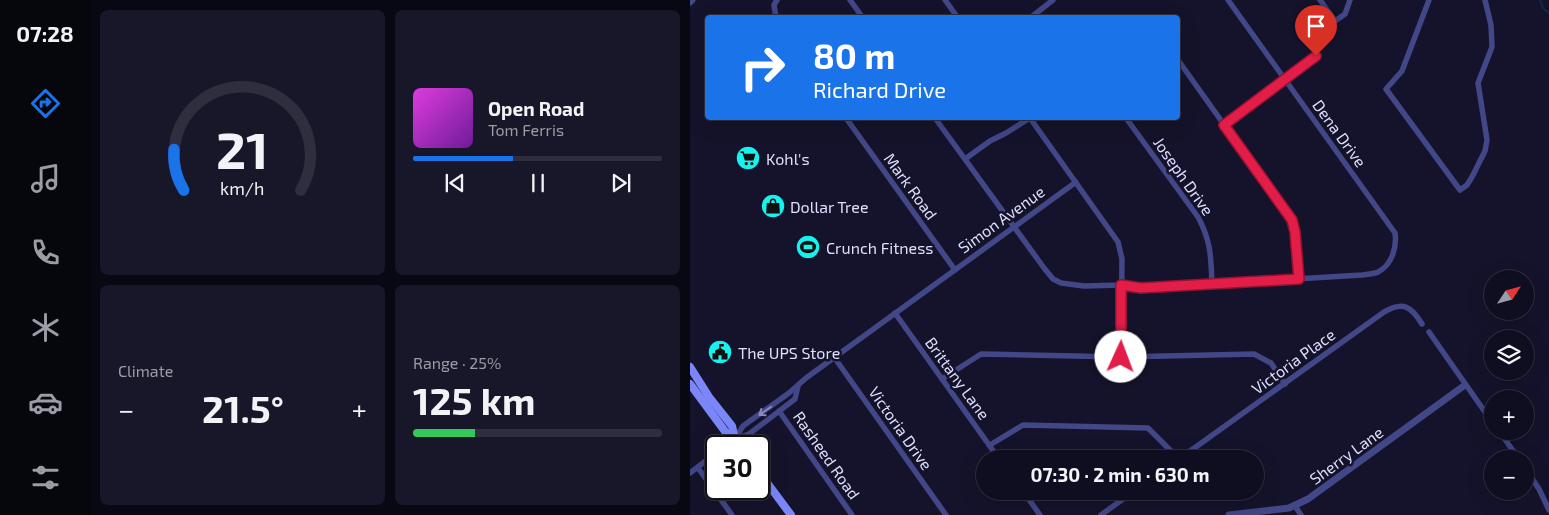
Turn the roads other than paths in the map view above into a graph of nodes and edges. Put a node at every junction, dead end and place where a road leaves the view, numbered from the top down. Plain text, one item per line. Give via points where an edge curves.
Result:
1 (850, 0) edge
2 (945, 0) edge
3 (1054, 0) edge
4 (1228, 0) edge
5 (1320, 0) edge
6 (1350, 0) edge
7 (1430, 0) edge
8 (1485, 0) edge
9 (861, 15) edge
10 (956, 15) edge
11 (1034, 15) edge
12 (1316, 56) dead end
13 (1180, 63) edge
14 (1284, 79) junction
15 (847, 120) edge
16 (936, 120) edge
17 (1027, 120) edge
18 (1031, 120) edge
19 (1127, 120) edge
20 (1224, 125) junction
21 (965, 159) junction
22 (1076, 182) junction
23 (1014, 228) junction
24 (955, 270) junction
25 (1299, 279) junction
26 (1212, 284) junction
27 (1121, 285) junction
28 (895, 314) junction
29 (1422, 324) dead end
30 (1429, 332) dead end
31 (1121, 357) junction
32 (834, 358) junction
33 (690, 367) edge
34 (942, 379) junction
35 (690, 384) edge
36 (1285, 384) junction
37 (1465, 384) junction
38 (798, 386) junction
39 (779, 411) junction
40 (1484, 411) edge
41 (729, 435) edge
42 (734, 435) edge
43 (737, 435) edge
44 (746, 435) edge
45 (990, 446) junction
46 (993, 450) edge
47 (1170, 450) edge
48 (1192, 450) edge
49 (705, 462) edge
50 (698, 468) junction
51 (690, 473) edge
52 (1534, 482) edge
53 (770, 487) edge
54 (1029, 500) edge
55 (1122, 500) edge
56 (1296, 506) junction
57 (1549, 510) edge
58 (732, 515) edge
59 (791, 515) edge
60 (852, 515) edge
61 (946, 515) edge
62 (1040, 515) edge
63 (1101, 515) edge
64 (1229, 515) edge
65 (1301, 515) edge

1 - 9 street
2 - 10 street
3 - 11 street
4 - 14 street, Dena Drive
5 - 6 street via 1335,21 1345,14
7 - 8 street via 1402,71 1386,89 1460,190 1472,177 1487,140 1478,82 1492,47
12 - 14 street
13 - 20 street
14 - 20 street
14 - 25 street, Dena Drive via 1395,233 1396,240 1393,256 1377,272
15 - 24 street, Mark Road
16 - 21 street
17 - 21 street
18 - 22 street
19 - 26 street, Joseph Drive via 1198,217 1210,254
20 - 25 street via 1292,220
21 - 23 street
22 - 23 street, Simon Avenue
22 - 27 street via 1118,242 1122,259
23 - 24 street, Simon Avenue
23 - 27 street via 1053,279 1069,285
24 - 28 street, Simon Avenue
25 - 26 street
26 - 27 street via 1141,288
27 - 31 street
28 - 32 street, Simon Avenue
28 - 34 street, Brittany Lane
29 - 36 street, Victoria Place via 1409,308 1394,306
30 - 37 street
31 - 34 street via 981,354
31 - 36 street via 1254,354 1270,363
32 - 38 street, Simon Avenue
32 - 61 street, Victoria Drive
33 - 42 main road via 732,426
34 - 45 street, Brittany Lane
35 - 41 main road
36 - 48 street, Victoria Place
37 - 40 street
37 - 56 street, Sherry Lane
38 - 39 street, Simon Avenue via 796,399
38 -> 43 street, Simon Avenue via 743,426
39 - 44 street, Simon Avenue
39 - 60 street, Rasheed Road
45 - 46 street, Brittany Lane
45 - 47 street via 1023,425 1148,428
49 - 50 street
50 - 51 street
50 - 58 street
52 - 57 street
53 - 59 main road
54 - 62 street
55 - 63 street
56 - 64 street, Sherry Lane
56 - 65 street

